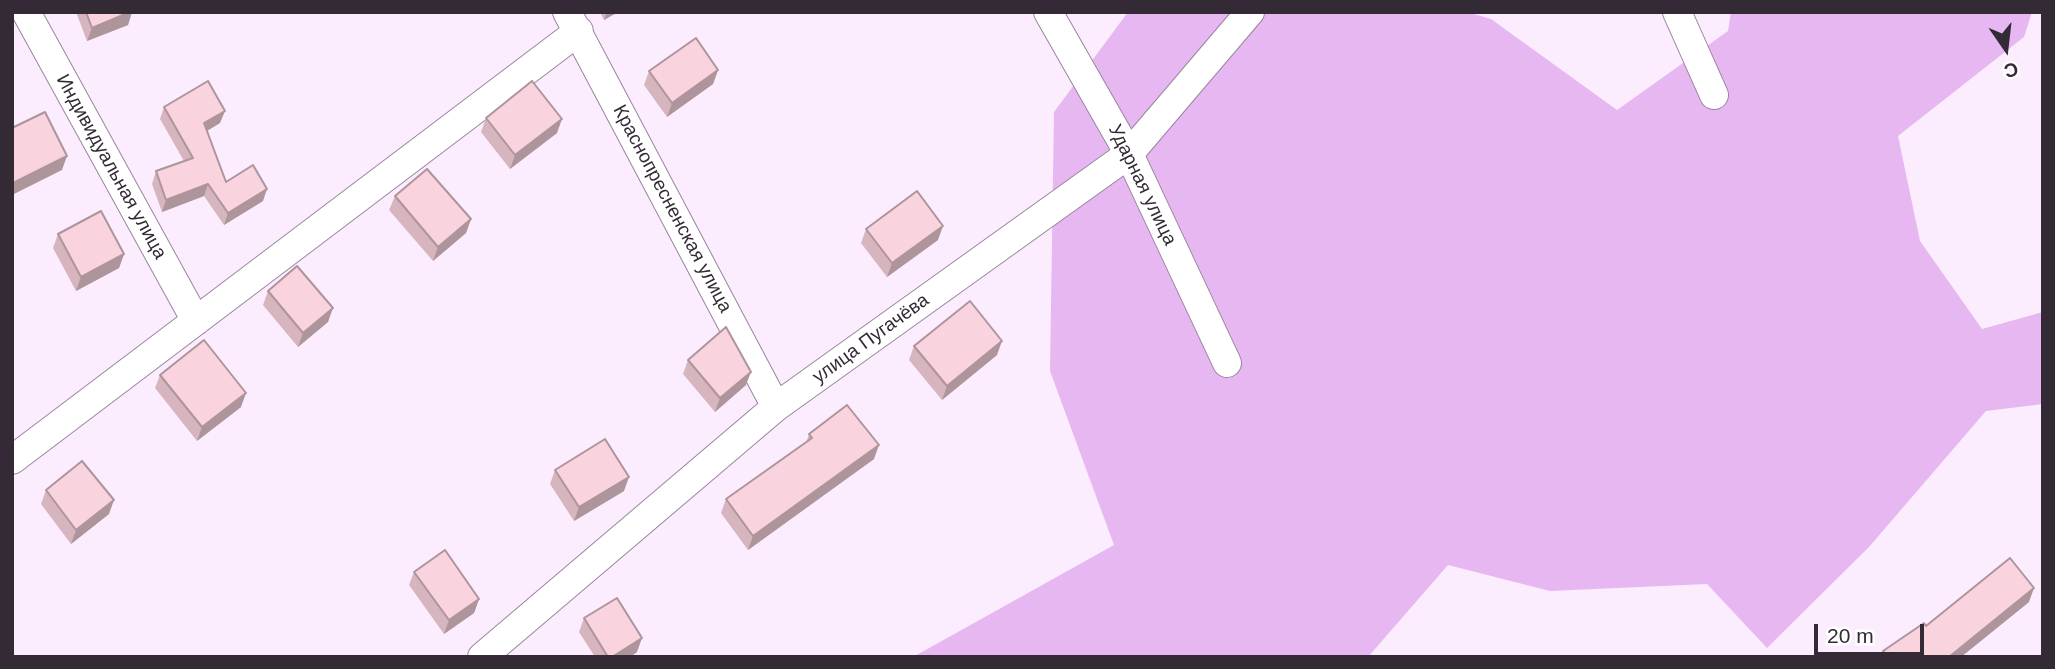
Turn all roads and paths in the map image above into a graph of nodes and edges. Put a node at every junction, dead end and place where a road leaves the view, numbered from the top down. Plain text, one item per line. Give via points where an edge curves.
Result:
1 (26, 12) edge
2 (1048, 12) edge
3 (1250, 12) edge
4 (1677, 12) edge
5 (573, 22) edge
6 (1714, 95) dead end
7 (1129, 154) junction
8 (196, 321) junction
9 (1227, 363) dead end
10 (776, 407) junction
11 (12, 460) edge
12 (482, 657) edge

1 - 8 street, Индивидуальная улица
2 - 7 street, Ударная улица
3 - 7 street, улица Пугачёва
4 - 6 street
5 - 8 street
5 - 10 street, Краснопресненская улица
7 - 9 street, Ударная улица
7 - 10 street, улица Пугачёва
8 - 11 street
10 - 12 street, улица Пугачёва

